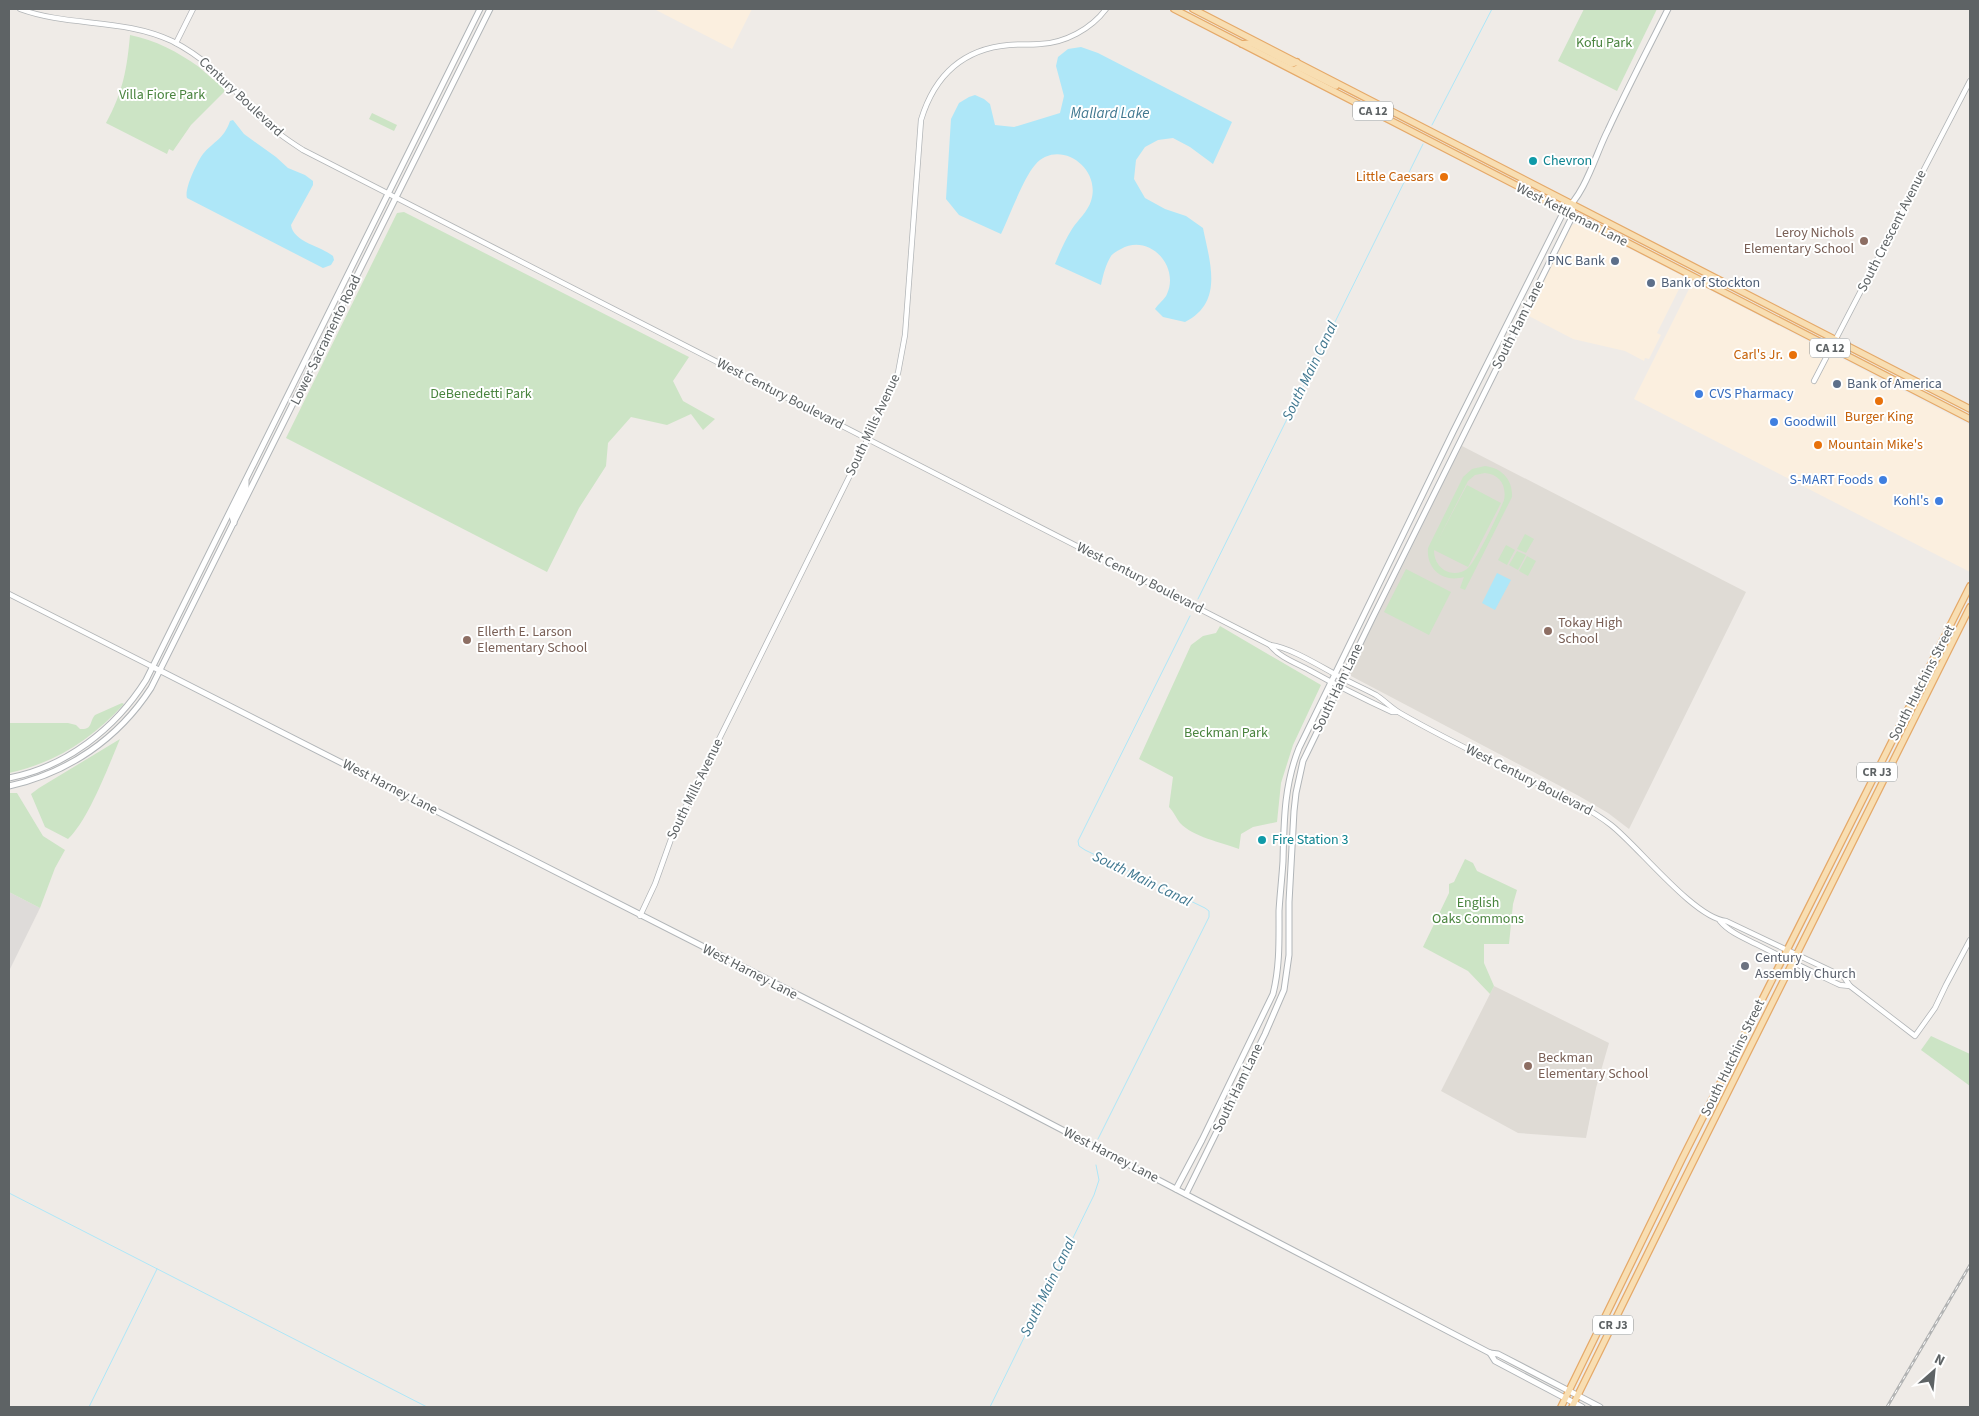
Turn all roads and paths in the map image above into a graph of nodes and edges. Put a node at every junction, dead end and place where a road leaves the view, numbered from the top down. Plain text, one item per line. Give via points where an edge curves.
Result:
1 (20, 9) edge
2 (193, 9) edge
3 (480, 9) edge
4 (490, 9) edge
5 (1106, 9) edge
6 (1174, 9) edge
7 (1193, 9) edge
8 (1668, 9) edge
9 (176, 43) junction
10 (1242, 44) junction
11 (1297, 62) junction
12 (1294, 70) junction
13 (1970, 81) edge
14 (1348, 88) junction
15 (389, 193) junction
16 (397, 197) junction
17 (1572, 204) junction
18 (1564, 211) junction
19 (1573, 215) junction
20 (1836, 340) junction
21 (1832, 349) junction
22 (1814, 381) dead end
23 (1942, 405) junction
24 (1962, 405) junction
25 (1970, 409) edge
26 (1970, 419) edge
27 (867, 438) junction
28 (246, 480) junction
29 (234, 523) junction
30 (1970, 586) edge
31 (9, 594) edge
32 (1970, 607) edge
33 (1270, 645) junction
34 (153, 667) junction
35 (161, 671) junction
36 (1335, 674) junction
37 (1342, 678) junction
38 (1331, 682) junction
39 (1339, 686) junction
40 (1397, 712) junction
41 (9, 778) edge
42 (9, 786) edge
43 (640, 916) junction
44 (1720, 921) junction
45 (1970, 940) edge
46 (1786, 951) junction
47 (1797, 956) junction
48 (1783, 958) junction
49 (1793, 963) junction
50 (1850, 986) junction
51 (1176, 1189) junction
52 (1186, 1194) junction
53 (1490, 1354) junction
54 (1569, 1390) junction
55 (1578, 1396) junction
56 (1565, 1398) junction
57 (1573, 1405) edge
58 (1561, 1407) edge
59 (1582, 1407) edge
60 (1600, 1407) edge

1 - 9 street, Century Boulevard via 56,19 131,27
2 - 9 street
3 - 15 main road, Lower Sacramento Road
4 - 16 main road, Lower Sacramento Road
5 - 27 street, South Mills Avenue via 1087,26 1063,40 1007,45 970,56 946,72 930,94 921,120 901,363
6 - 10 main road, West Kettleman Lane / CA 12
7 - 11 main road, West Kettleman Lane / CA 12
8 - 17 main road, South Ham Lane
9 - 15 street, Century Boulevard via 213,68 264,122 287,140
10 - 11 main road via 1250,43 1292,64
10 - 12 main road, West Kettleman Lane / CA 12
11 - 14 main road, West Kettleman Lane / CA 12
12 - 14 main road via 1300,68 1338,88
12 - 18 main road, West Kettleman Lane / CA 12
13 - 20 street, South Crescent Avenue
14 - 17 main road, West Kettleman Lane / CA 12
15 - 16 street, Century Boulevard
15 - 28 main road, Lower Sacramento Road
16 - 27 street, West Century Boulevard
16 - 29 main road, Lower Sacramento Road
17 - 18 main road, South Ham Lane
17 - 19 main road
17 - 20 main road, West Kettleman Lane / CA 12
18 - 19 main road, West Kettleman Lane / CA 12
18 - 36 main road, South Ham Lane
19 - 21 main road, West Kettleman Lane / CA 12
19 - 37 main road, South Ham Lane
20 - 21 street, South Crescent Avenue
20 - 24 main road, West Kettleman Lane / CA 12
21 - 22 street, South Crescent Avenue
21 - 23 main road, West Kettleman Lane / CA 12
23 - 24 main road
23 - 26 main road, West Kettleman Lane / CA 12
24 - 25 main road, West Kettleman Lane / CA 12
27 - 33 street, West Century Boulevard
27 - 43 street, South Mills Avenue via 675,828
28 - 29 main road via 246,488 232,516
28 - 34 main road, Lower Sacramento Road
29 - 35 main road, Lower Sacramento Road
30 - 46 main road, South Hutchins Street / CR J3
31 - 34 street, West Harney Lane
32 - 47 main road, South Hutchins Street / CR J3
33 - 36 street, West Century Boulevard
33 - 38 street, West Century Boulevard
34 - 35 main road, West Harney Lane
34 - 41 main road, Lower Sacramento Road via 126,708 98,735 63,758
35 - 42 main road, Lower Sacramento Road via 132,714 100,745 64,768
35 - 43 main road, West Harney Lane
36 - 37 street, West Century Boulevard
36 - 38 main road, South Ham Lane
37 - 39 main road, South Ham Lane
37 - 40 street, West Century Boulevard via 1376,695
38 - 39 street, West Century Boulevard
38 - 51 main road, South Ham Lane via 1299,748 1289,779 1284,811 1280,953 1273,994
39 - 40 street, West Century Boulevard
39 - 52 main road, South Ham Lane via 1303,761 1296,793 1289,955 1284,990
40 - 44 street, West Century Boulevard via 1600,817 1690,900
43 - 51 main road, West Harney Lane
44 - 46 street, West Century Boulevard
44 - 48 street, West Century Boulevard via 1742,937
45 - 50 street, West Century Boulevard via 1933,1013 1915,1036
46 - 47 street, West Century Boulevard
46 - 48 main road, South Hutchins Street / CR J3
47 - 49 main road, South Hutchins Street / CR J3
47 - 50 street, West Century Boulevard via 1844,977
48 - 49 street, West Century Boulevard
48 - 54 main road, South Hutchins Street / CR J3
49 - 50 street, West Century Boulevard via 1840,985
49 - 55 main road, South Hutchins Street / CR J3
51 - 52 main road, West Harney Lane
52 - 53 main road, West Harney Lane
53 - 54 main road, West Harney Lane via 1498,1354
53 - 56 main road, West Harney Lane via 1495,1361
54 - 55 main road, West Harney Lane
54 - 56 main road, South Hutchins Street / CR J3
55 - 57 main road, CR J3
55 - 60 main road, West Harney Lane
56 - 57 main road, West Harney Lane
56 - 58 main road, CR J3
57 - 59 main road, West Harney Lane

